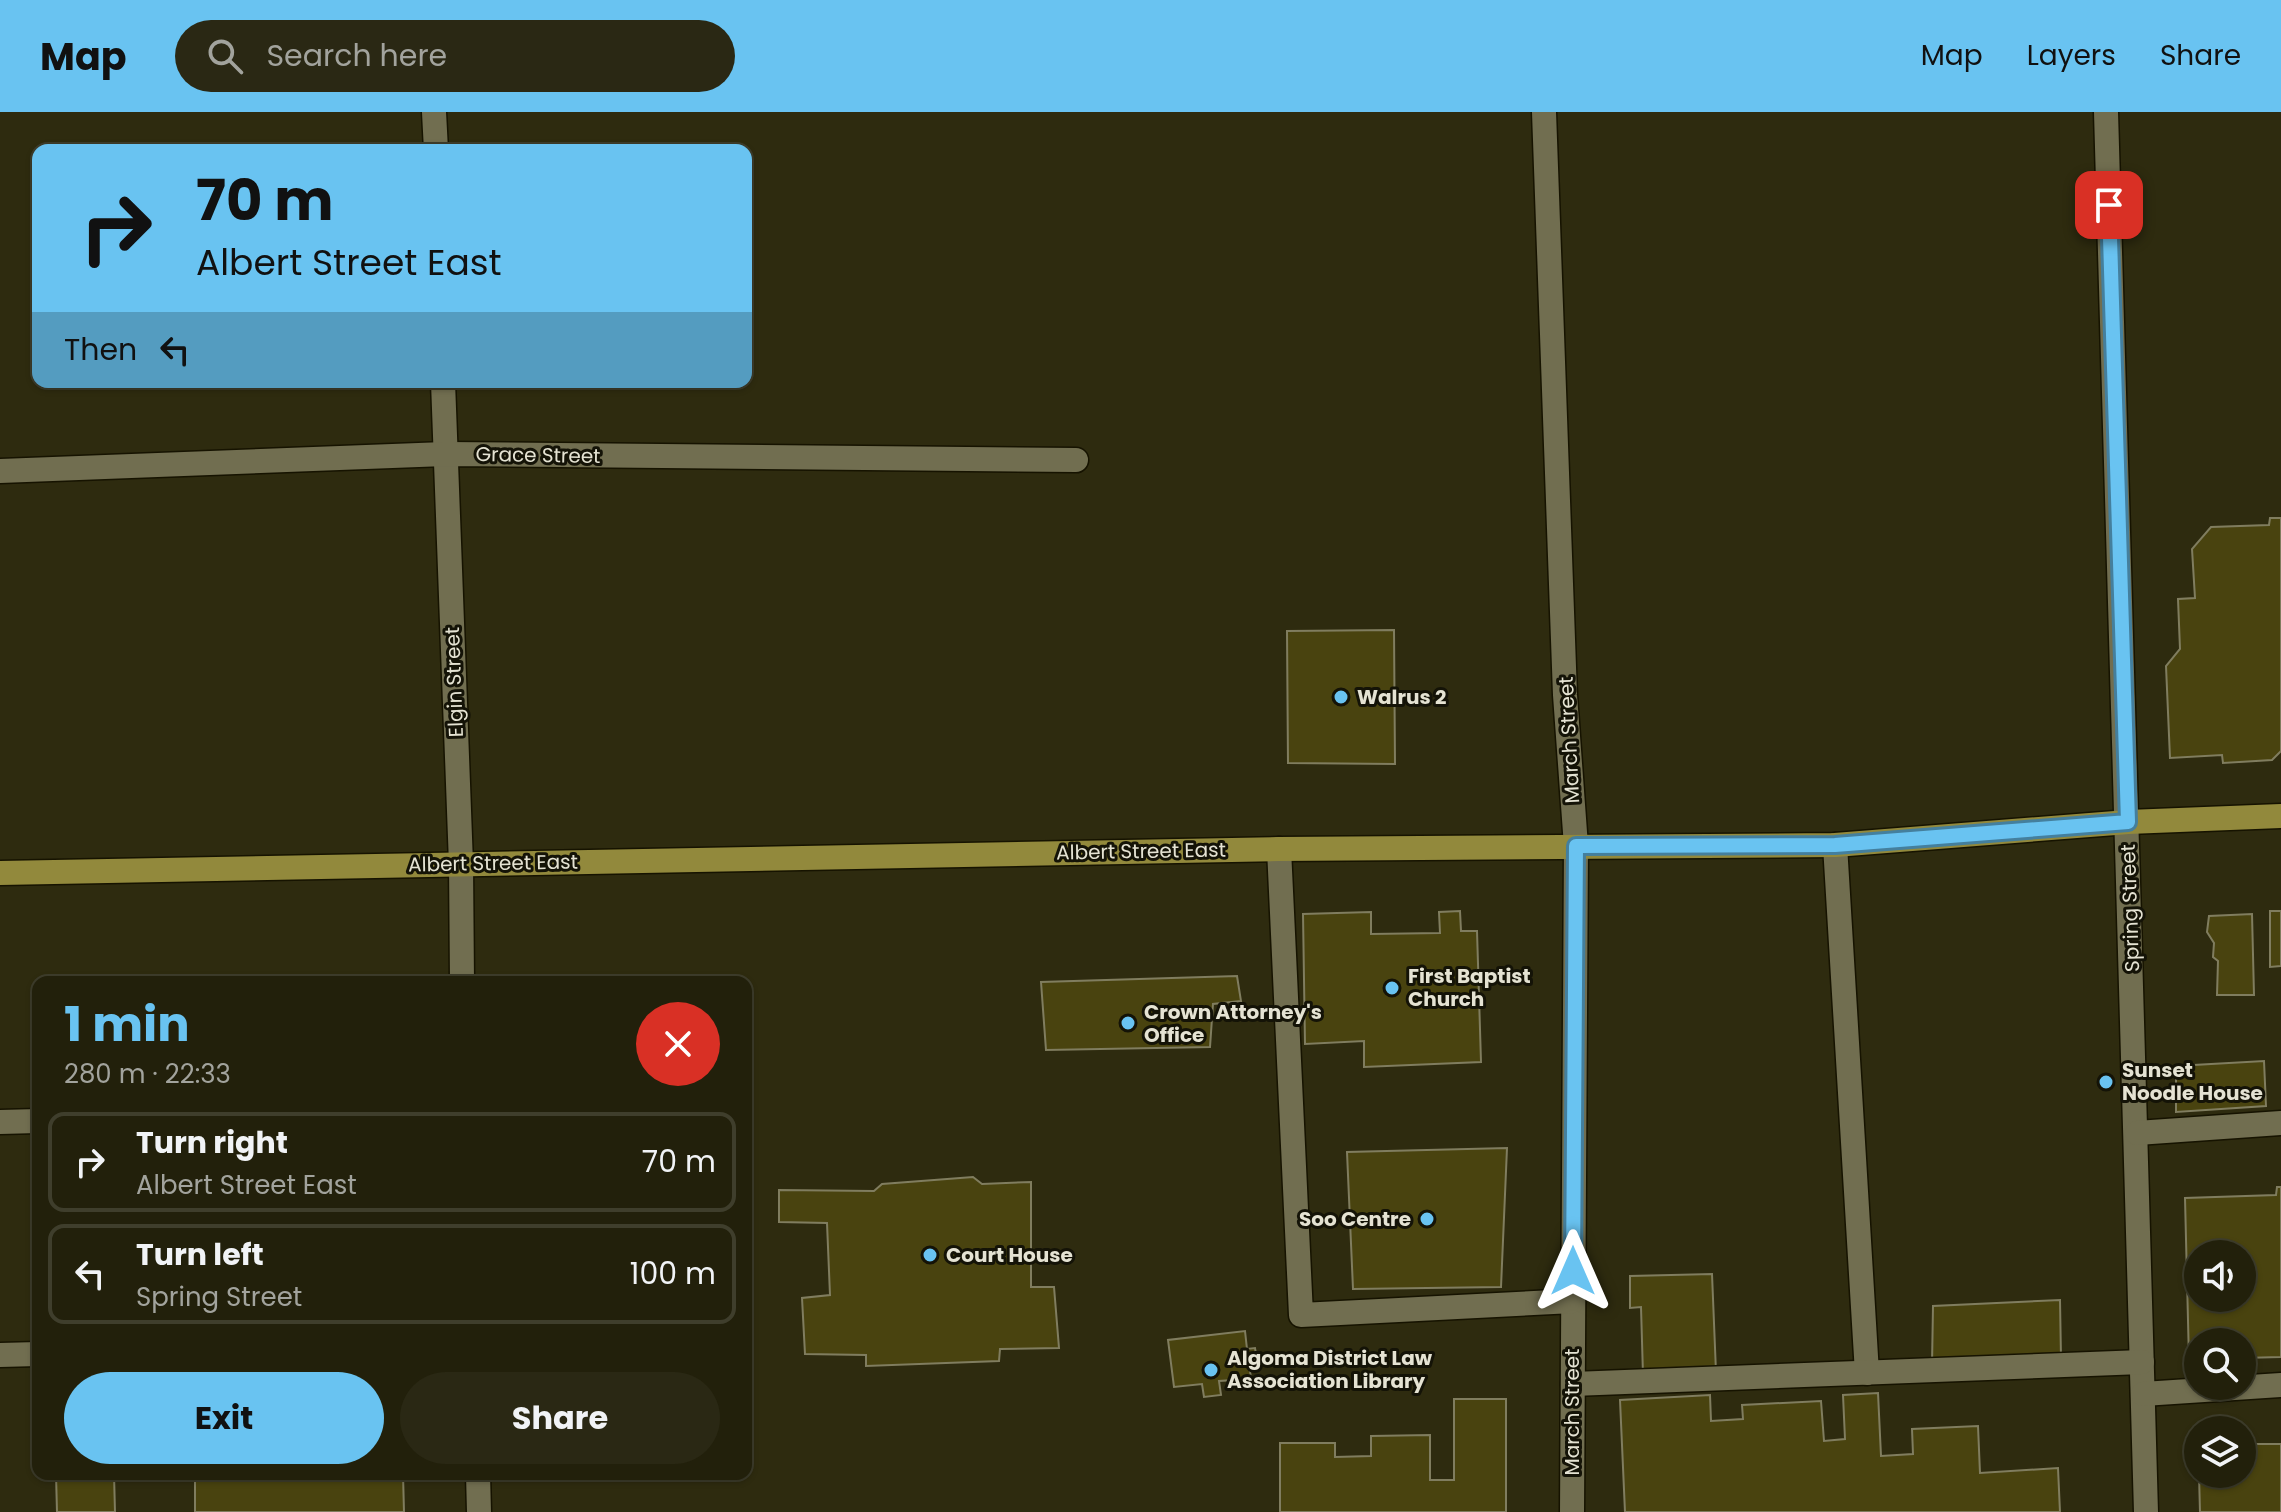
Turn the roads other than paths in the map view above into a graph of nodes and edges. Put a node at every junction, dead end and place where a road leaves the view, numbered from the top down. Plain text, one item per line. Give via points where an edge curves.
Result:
1 (434, 112) edge
2 (1544, 112) edge
3 (2106, 112) edge
4 (436, 144) edge
5 (443, 388) edge
6 (445, 454) junction
7 (1076, 460) dead end
8 (0, 471) edge
9 (2281, 816) edge
10 (2128, 822) junction
11 (1835, 845) junction
12 (1576, 846) junction
13 (1279, 849) junction
14 (461, 864) junction
15 (0, 873) edge
16 (462, 976) edge
17 (32, 1121) edge
18 (0, 1122) edge
19 (2281, 1123) edge
20 (2137, 1133) junction
21 (1573, 1301) junction
22 (32, 1354) edge
23 (0, 1355) edge
24 (2142, 1362) junction
25 (1867, 1373) junction
26 (1573, 1384) junction
27 (2281, 1385) edge
28 (2143, 1394) junction
29 (478, 1480) edge
30 (479, 1512) edge
31 (1572, 1512) edge
32 (2146, 1512) edge

1 - 4 street
2 - 12 street, March Street via 1565,695
3 - 10 street, Spring Street
5 - 6 street, Elgin Street
6 - 7 street, Grace Street
6 - 8 street, Grace Street
6 - 14 street, Elgin Street
9 - 10 main road, Albert Street East
10 - 11 main road, Albert Street East
10 - 20 street, Spring Street
11 - 12 main road, Albert Street East
11 - 25 street
12 - 13 main road, Albert Street East
12 - 21 street, March Street
13 - 14 main road, Albert Street East
13 - 21 street via 1301,1315
14 - 15 main road, Albert Street East
14 - 16 street, Elgin Street
17 - 18 street
19 - 20 street
20 - 24 street, Spring Street
21 - 26 street, March Street
22 - 23 street
24 - 25 street
24 - 28 street, Spring Street
25 - 26 street
26 - 31 street, March Street
27 - 28 street
28 - 32 street, Spring Street
29 - 30 street

